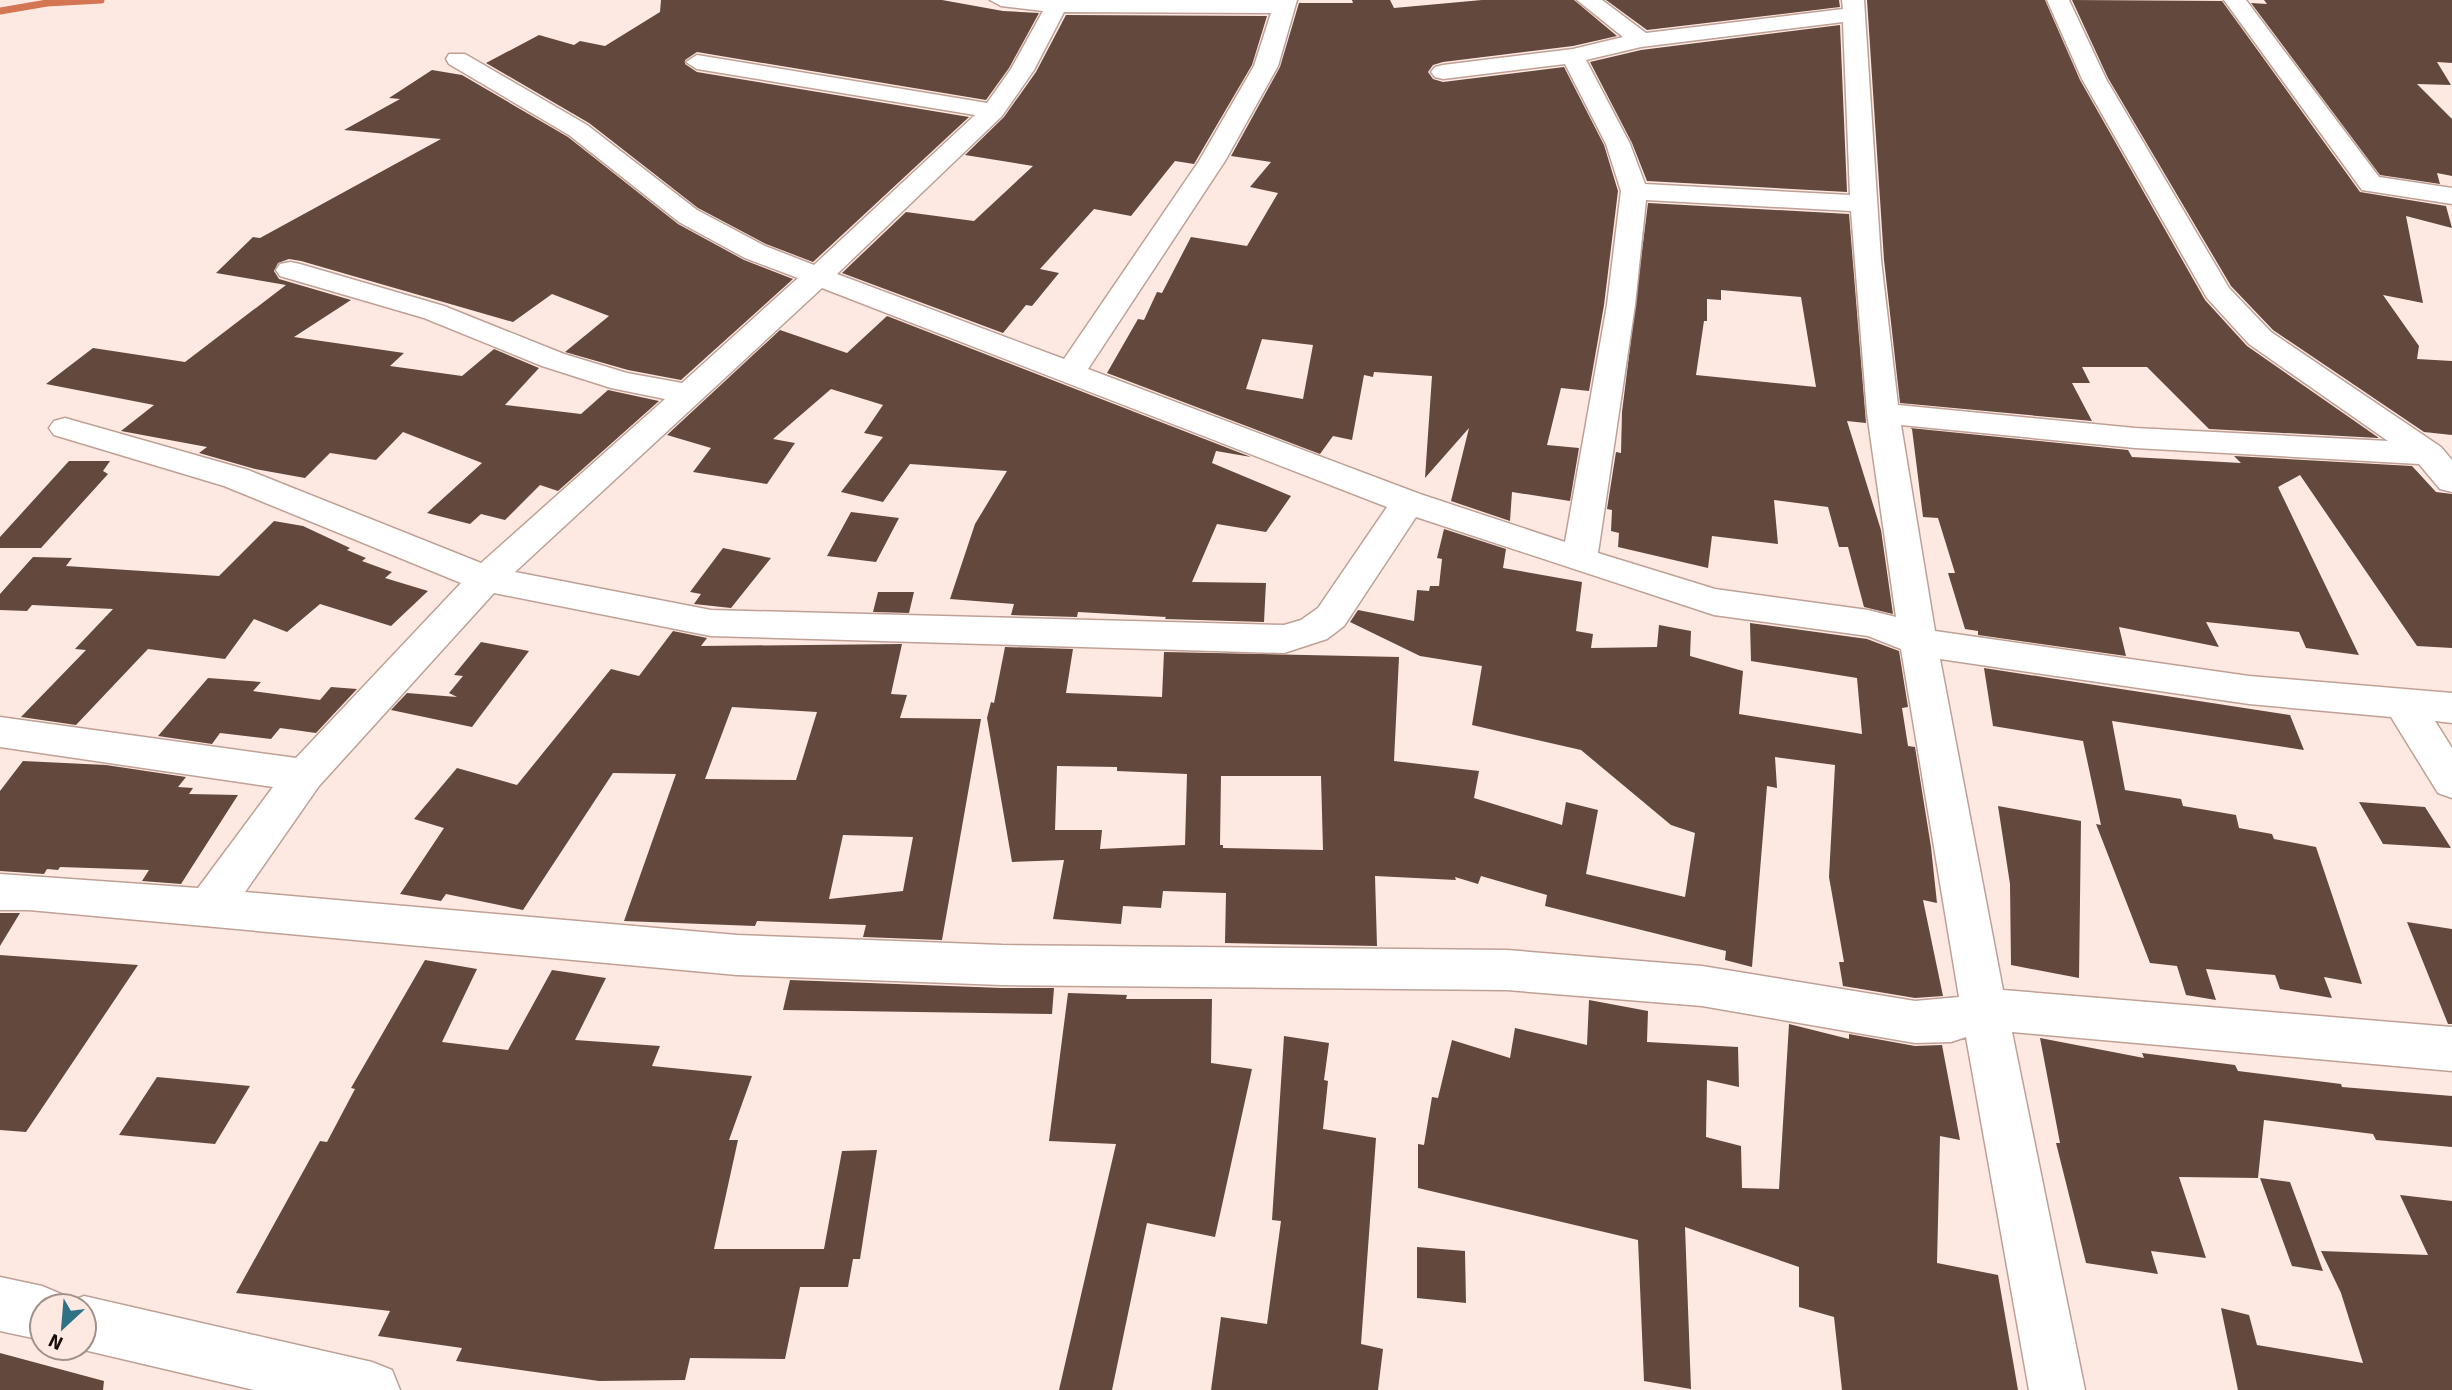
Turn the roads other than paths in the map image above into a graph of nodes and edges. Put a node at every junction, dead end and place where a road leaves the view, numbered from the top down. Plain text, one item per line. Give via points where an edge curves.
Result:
1 (1588, 0) edge
2 (2058, 0) edge
3 (2235, 0) edge
4 (1015, 1) edge
5 (1285, 3) edge
6 (1056, 6) junction
7 (1853, 7) edge
8 (1641, 40) junction
9 (1573, 55) junction
10 (457, 59) dead end
11 (697, 62) dead end
12 (1443, 72) dead end
13 (993, 111) junction
14 (1634, 191) junction
15 (2452, 196) edge
16 (1863, 204) junction
17 (290, 270) dead end
18 (816, 277) junction
19 (1071, 372) junction
20 (689, 394) junction
21 (1884, 413) junction
22 (65, 428) dead end
23 (2440, 455) edge
24 (2452, 481) edge
25 (1408, 502) junction
26 (1578, 560) junction
27 (486, 579) junction
28 (1920, 642) junction
29 (2404, 705) junction
30 (2452, 708) edge
31 (0, 732) edge
32 (305, 775) junction
33 (2452, 782) edge
34 (0, 892) edge
35 (209, 908) junction
36 (1984, 1009) junction
37 (2452, 1049) edge
38 (0, 1304) edge
39 (28, 1310) edge
40 (98, 1326) edge
41 (372, 1390) edge
42 (2056, 1390) edge

1 - 8 street
2 - 23 street via 2094,79 2217,292 2260,338
3 - 15 street via 2371,184
4 - 6 street
5 - 6 street via 1163,9
5 - 19 street via 1266,66 1212,161
6 - 13 street via 1022,70
7 - 8 street
7 - 16 street
8 - 9 street
9 - 12 street
9 - 14 street via 1618,144
10 - 18 street via 578,130 688,216 755,252
11 - 13 street
13 - 18 street
14 - 16 street
14 - 26 street
16 - 21 street
17 - 20 street via 434,312 553,360 622,381
18 - 19 street
18 - 20 street
19 - 25 street
20 - 27 street
21 - 23 street via 2135,438
21 - 28 street
22 - 27 street via 236,478
23 - 24 street
25 - 26 street
25 - 27 street via 1331,617 1314,630 1284,639 711,623
26 - 28 street via 1714,602 1868,623
27 - 32 street
28 - 29 street via 2249,690
28 - 36 street
29 - 30 street
29 - 33 street
31 - 32 street
32 - 35 street
34 - 35 street
35 - 36 street via 737,955 1002,965 1507,970 1702,986 1915,1022 1951,1020
36 - 37 street
36 - 42 street
38 - 39 street
40 - 41 street

